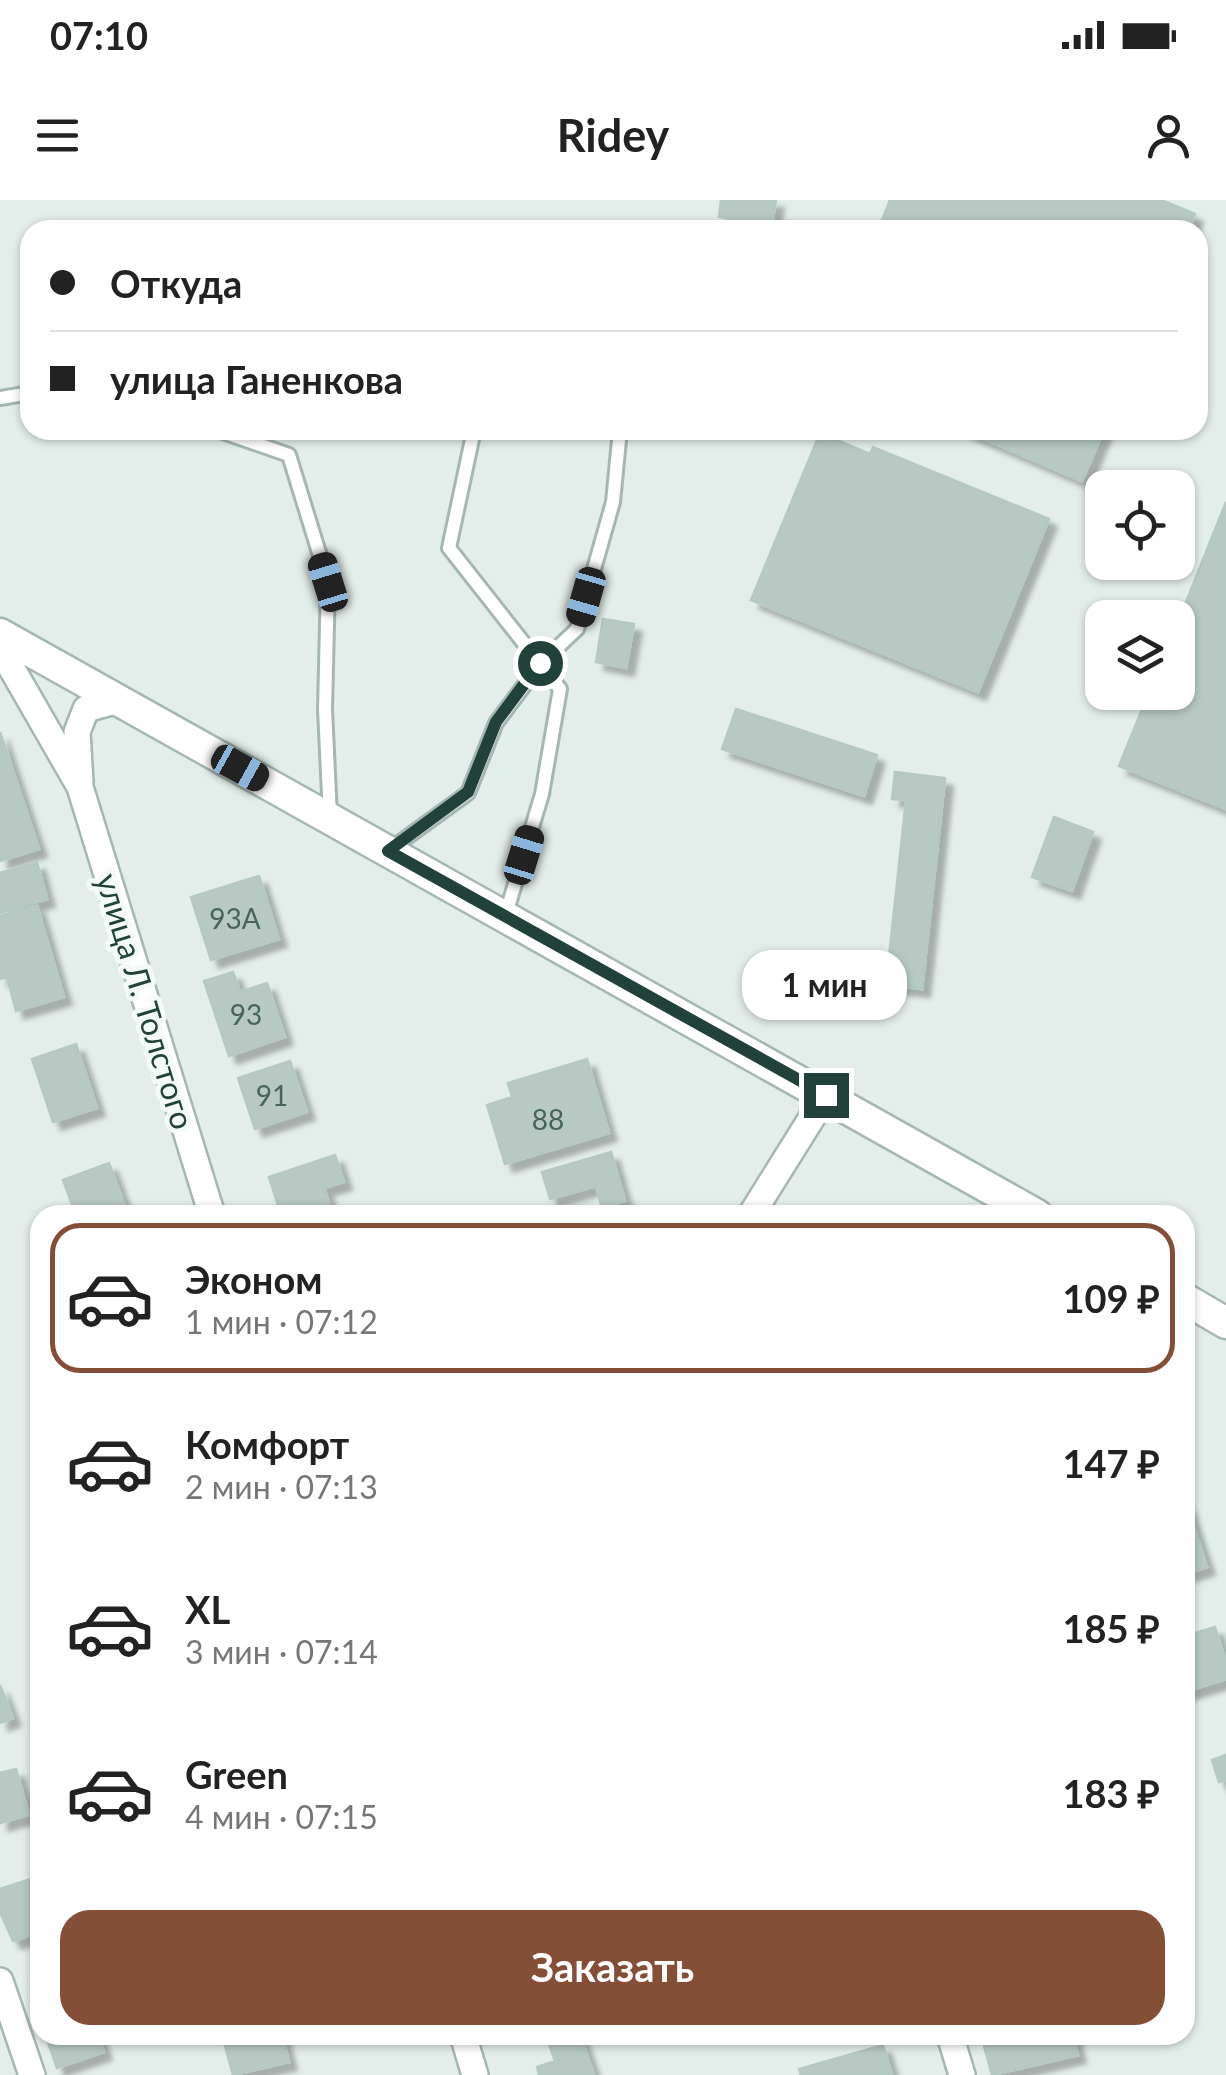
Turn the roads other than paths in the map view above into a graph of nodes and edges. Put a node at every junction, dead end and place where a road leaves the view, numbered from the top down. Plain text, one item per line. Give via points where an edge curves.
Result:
1 (246, 440) edge
2 (472, 440) edge
3 (619, 440) edge
4 (0, 634) edge
5 (0, 648) edge
6 (540, 663) junction
7 (118, 700) junction
8 (80, 786) junction
9 (330, 819) junction
10 (388, 851) junction
11 (506, 916) junction
12 (826, 1095) junction
13 (209, 1205) edge
14 (757, 1205) edge
15 (1019, 1205) edge
16 (1195, 1306) edge
17 (1226, 1323) edge
18 (0, 1981) edge
19 (466, 2045) edge
20 (953, 2045) edge
21 (32, 2075) edge
22 (475, 2075) edge
23 (962, 2075) edge

1 - 9 lane via 289,455 328,582
2 - 6 lane via 449,548
3 - 6 lane via 613,502 577,628
4 - 7 street
5 - 8 street, улица Л. Толстого
6 - 10 lane via 496,722 468,792
6 - 11 lane via 560,689 542,794
7 - 8 street, улица Л. Толстого via 86,709 77,732
7 - 9 street
8 - 13 street, улица Л. Толстого
9 - 10 street
10 - 11 street
11 - 12 street
12 - 14 street
12 - 15 street
16 - 17 street
18 - 21 street
19 - 22 street
20 - 23 street

